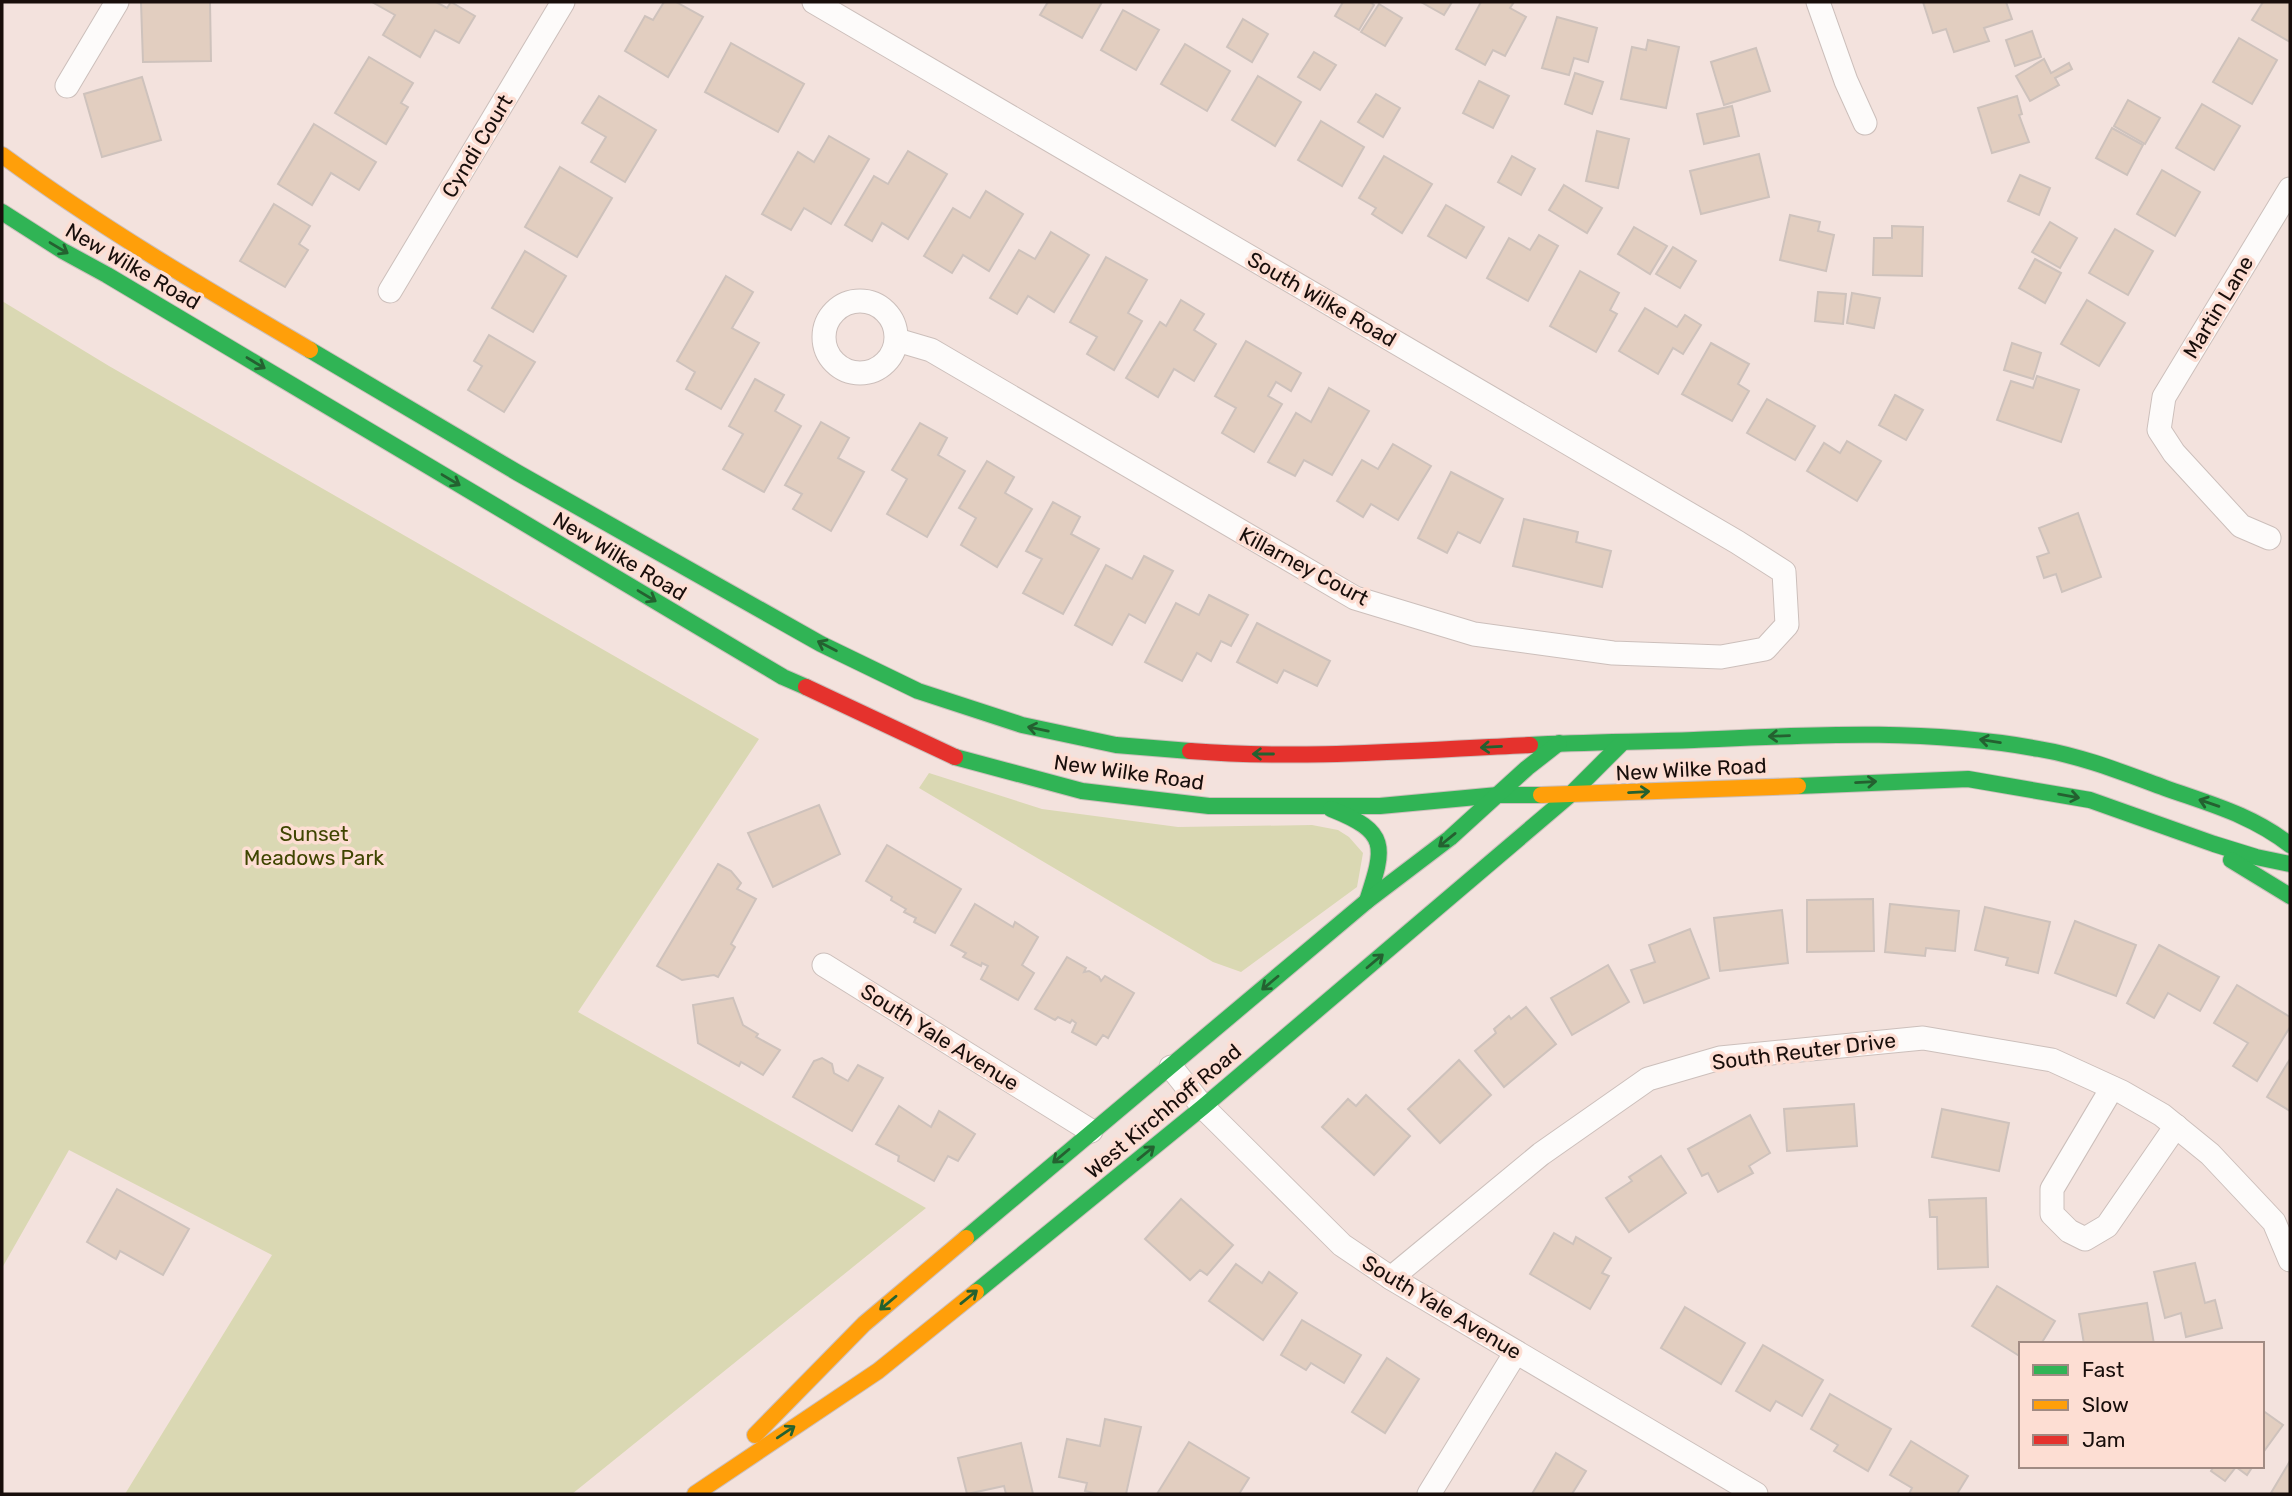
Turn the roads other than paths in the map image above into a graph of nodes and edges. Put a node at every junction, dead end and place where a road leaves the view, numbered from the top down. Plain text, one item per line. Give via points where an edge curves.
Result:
1 (117, 2) edge
2 (563, 2) edge
3 (814, 2) edge
4 (1818, 2) edge
5 (67, 86) dead end
6 (1865, 123) dead end
7 (2, 155) edge
8 (2290, 189) edge
9 (2, 212) edge
10 (390, 291) dead end
11 (897, 340) dead end
12 (2269, 538) dead end
13 (1787, 625) joint
14 (1559, 743) junction
15 (1622, 743) junction
16 (1498, 795) junction
17 (1570, 795) junction
18 (1322, 806) junction
19 (2243, 815) junction
20 (2282, 817) dead end
21 (2214, 844) junction
22 (2290, 845) edge
23 (2290, 864) edge
24 (2290, 895) edge
25 (1367, 901) junction
26 (824, 965) dead end
27 (1171, 1067) junction
28 (2112, 1088) junction
29 (1203, 1107) junction
30 (2176, 1126) junction
31 (1091, 1131) junction
32 (2282, 1218) edge
33 (2290, 1260) edge
34 (1391, 1278) junction
35 (1516, 1352) junction
36 (709, 1483) junction
37 (695, 1494) edge
38 (1429, 1494) edge
39 (1756, 1494) edge

1 - 5 street
2 - 10 street, Cyndi Court
3 - 13 street, South Wilke Road via 1784,572
4 - 6 street
14 -> 7 main road, New Wilke Road via 1363,753 1226,754 1116,746 1022,725 918,691 821,644 507,467 213,293 59,197
8 - 12 street, Martin Lane via 2164,397 2160,430 2174,453 2241,526
9 -> 18 main road, New Wilke Road via 783,677 962,760 1082,791 1209,806
11 - 13 street, Killarney Court via 931,350 1355,598 1474,634 1613,653 1721,657 1765,649
14 - 15 main road, New Wilke Road
14 - 16 main road, West Kirchhoff Road
15 - 17 main road, West Kirchhoff Road
19 -> 15 main road, New Wilke Road via 2092,762 1981,740 1847,733
16 - 17 main road, New Wilke Road
16 - 18 main road, New Wilke Road via 1380,806
16 -> 25 main road, West Kirchhoff Road
17 -> 21 main road, New Wilke Road via 1968,779 2090,800
29 -> 17 main road, West Kirchhoff Road
18 - 25 main road via 1372,829 1381,843
19 - 20 main road
19 - 22 main road, New Wilke Road
21 - 23 main road
21 - 24 main road, New Wilke Road via 2227,857
25 -> 27 main road, West Kirchhoff Road
26 - 31 street, South Yale Avenue
27 - 29 street, South Yale Avenue
27 - 31 main road, West Kirchhoff Road
28 - 30 street, South Reuter Drive
28 - 30 street via 2052,1189 2052,1214 2069,1231 2085,1239 2107,1226
28 - 34 street, South Reuter Drive via 2052,1060 1923,1038 1720,1058 1648,1079 1541,1154
29 - 34 street, South Yale Avenue via 1342,1245
36 -> 29 main road, West Kirchhoff Road via 878,1371
30 - 32 street, South Reuter Drive
31 -> 36 main road, West Kirchhoff Road via 864,1324
32 - 33 street, South Reuter Drive
34 - 35 street, South Yale Avenue
35 - 38 street
35 - 39 street, South Yale Avenue
36 - 37 main road, West Kirchhoff Road

